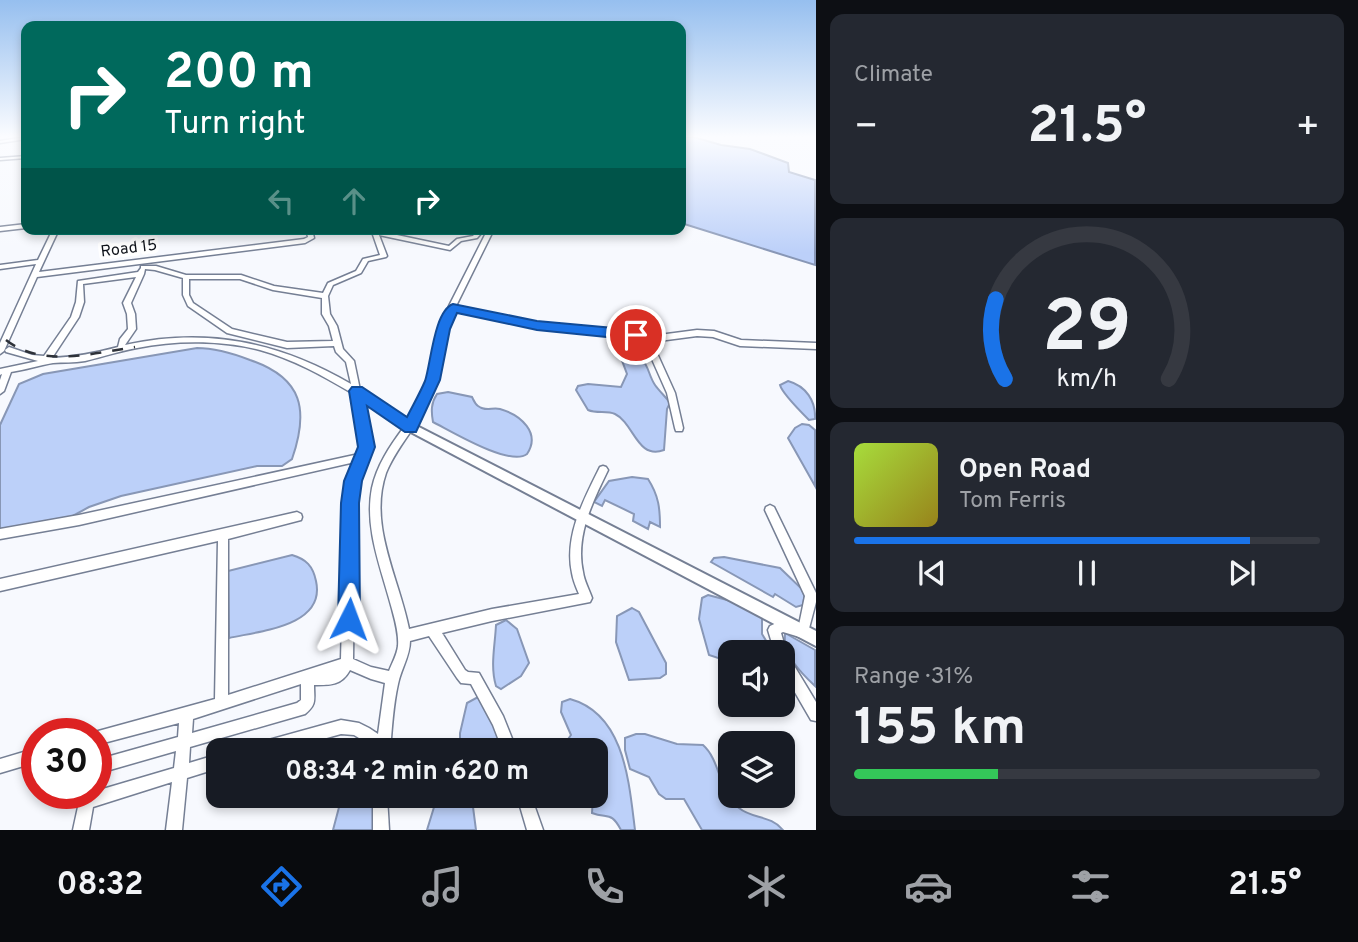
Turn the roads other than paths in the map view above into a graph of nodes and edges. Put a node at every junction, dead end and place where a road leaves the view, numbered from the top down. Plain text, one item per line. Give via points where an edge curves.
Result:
1 (21, 227) edge
2 (0, 229) edge
3 (53, 235) edge
4 (310, 235) edge
5 (376, 235) edge
6 (393, 235) edge
7 (477, 235) edge
8 (488, 235) edge
9 (41, 262) junction
10 (0, 267) edge
11 (143, 268) junction
12 (35, 275) junction
13 (186, 277) junction
14 (326, 296) junction
15 (453, 308) junction
16 (646, 336) junction
17 (337, 343) junction
18 (121, 346) dead end
19 (816, 346) edge
20 (5, 350) edge
21 (4, 371) edge
22 (0, 391) edge
23 (357, 391) junction
24 (411, 427) junction
25 (679, 428) dead end
26 (362, 457) junction
27 (603, 470) dead end
28 (770, 510) dead end
29 (297, 517) dead end
30 (582, 517) junction
31 (0, 534) edge
32 (223, 535) junction
33 (0, 585) edge
34 (432, 629) junction
35 (803, 632) junction
36 (404, 636) junction
37 (816, 639) edge
38 (777, 640) edge
39 (347, 663) junction
40 (392, 678) junction
41 (795, 680) edge
42 (221, 702) junction
43 (187, 714) junction
44 (816, 715) edge
45 (112, 737) edge
46 (301, 738) edge
47 (373, 738) edge
48 (384, 738) edge
49 (504, 738) edge
50 (184, 741) junction
51 (21, 760) edge
52 (112, 761) edge
53 (206, 765) edge
54 (0, 766) edge
55 (181, 772) junction
56 (112, 790) edge
57 (380, 808) edge
58 (528, 808) edge
59 (85, 809) edge
60 (81, 830) edge
61 (174, 830) edge
62 (381, 830) edge
63 (535, 830) edge

1 - 2 street
3 - 9 street
4 - 11 street, Road 15 via 309,240
5 - 14 street via 384,256 365,260 359,272 330,284
6 - 7 street via 450,248
8 - 15 street
9 - 10 street
9 - 12 street
11 - 12 street, Road 15
11 - 13 street
11 - 18 street via 128,298 132,329
11 - 21 street via 80,282 75,317 48,355 48,362
12 - 20 street
13 - 14 street via 241,277 272,288
13 - 17 street via 190,304 230,331 287,345
14 - 17 street via 326,314
15 - 16 street via 537,325
15 - 24 street via 443,329 429,389
16 - 19 street via 668,338 697,332 740,343
16 - 25 street via 671,393
17 - 23 street via 350,361
20 - 23 street via 49,362 159,342 246,345 307,365
21 - 22 street
23 - 24 street
23 - 26 street via 366,438
24 - 30 street
24 - 36 street via 398,437 390,452 376,493 381,541
26 - 31 street
26 - 39 street via 350,503
27 - 30 street
28 - 35 street via 811,596
29 - 32 street
30 - 34 street via 575,555 586,598
30 - 35 street
32 - 33 street
32 - 42 street
34 - 36 street
34 - 49 street via 461,674 474,678 483,690
35 - 37 street
35 - 38 street via 783,626 774,630
36 - 40 street via 404,652
39 - 40 street
39 - 42 street
39 - 50 street via 340,675 307,679 308,703 300,709
40 - 48 street
41 - 44 street
42 - 43 street
43 - 45 street
43 - 50 street
46 - 47 street via 341,727 355,727
50 - 52 street
50 - 55 street
51 - 54 street
53 - 55 street
55 - 56 street
55 - 61 street
57 - 62 street
58 - 63 street
59 - 60 street

